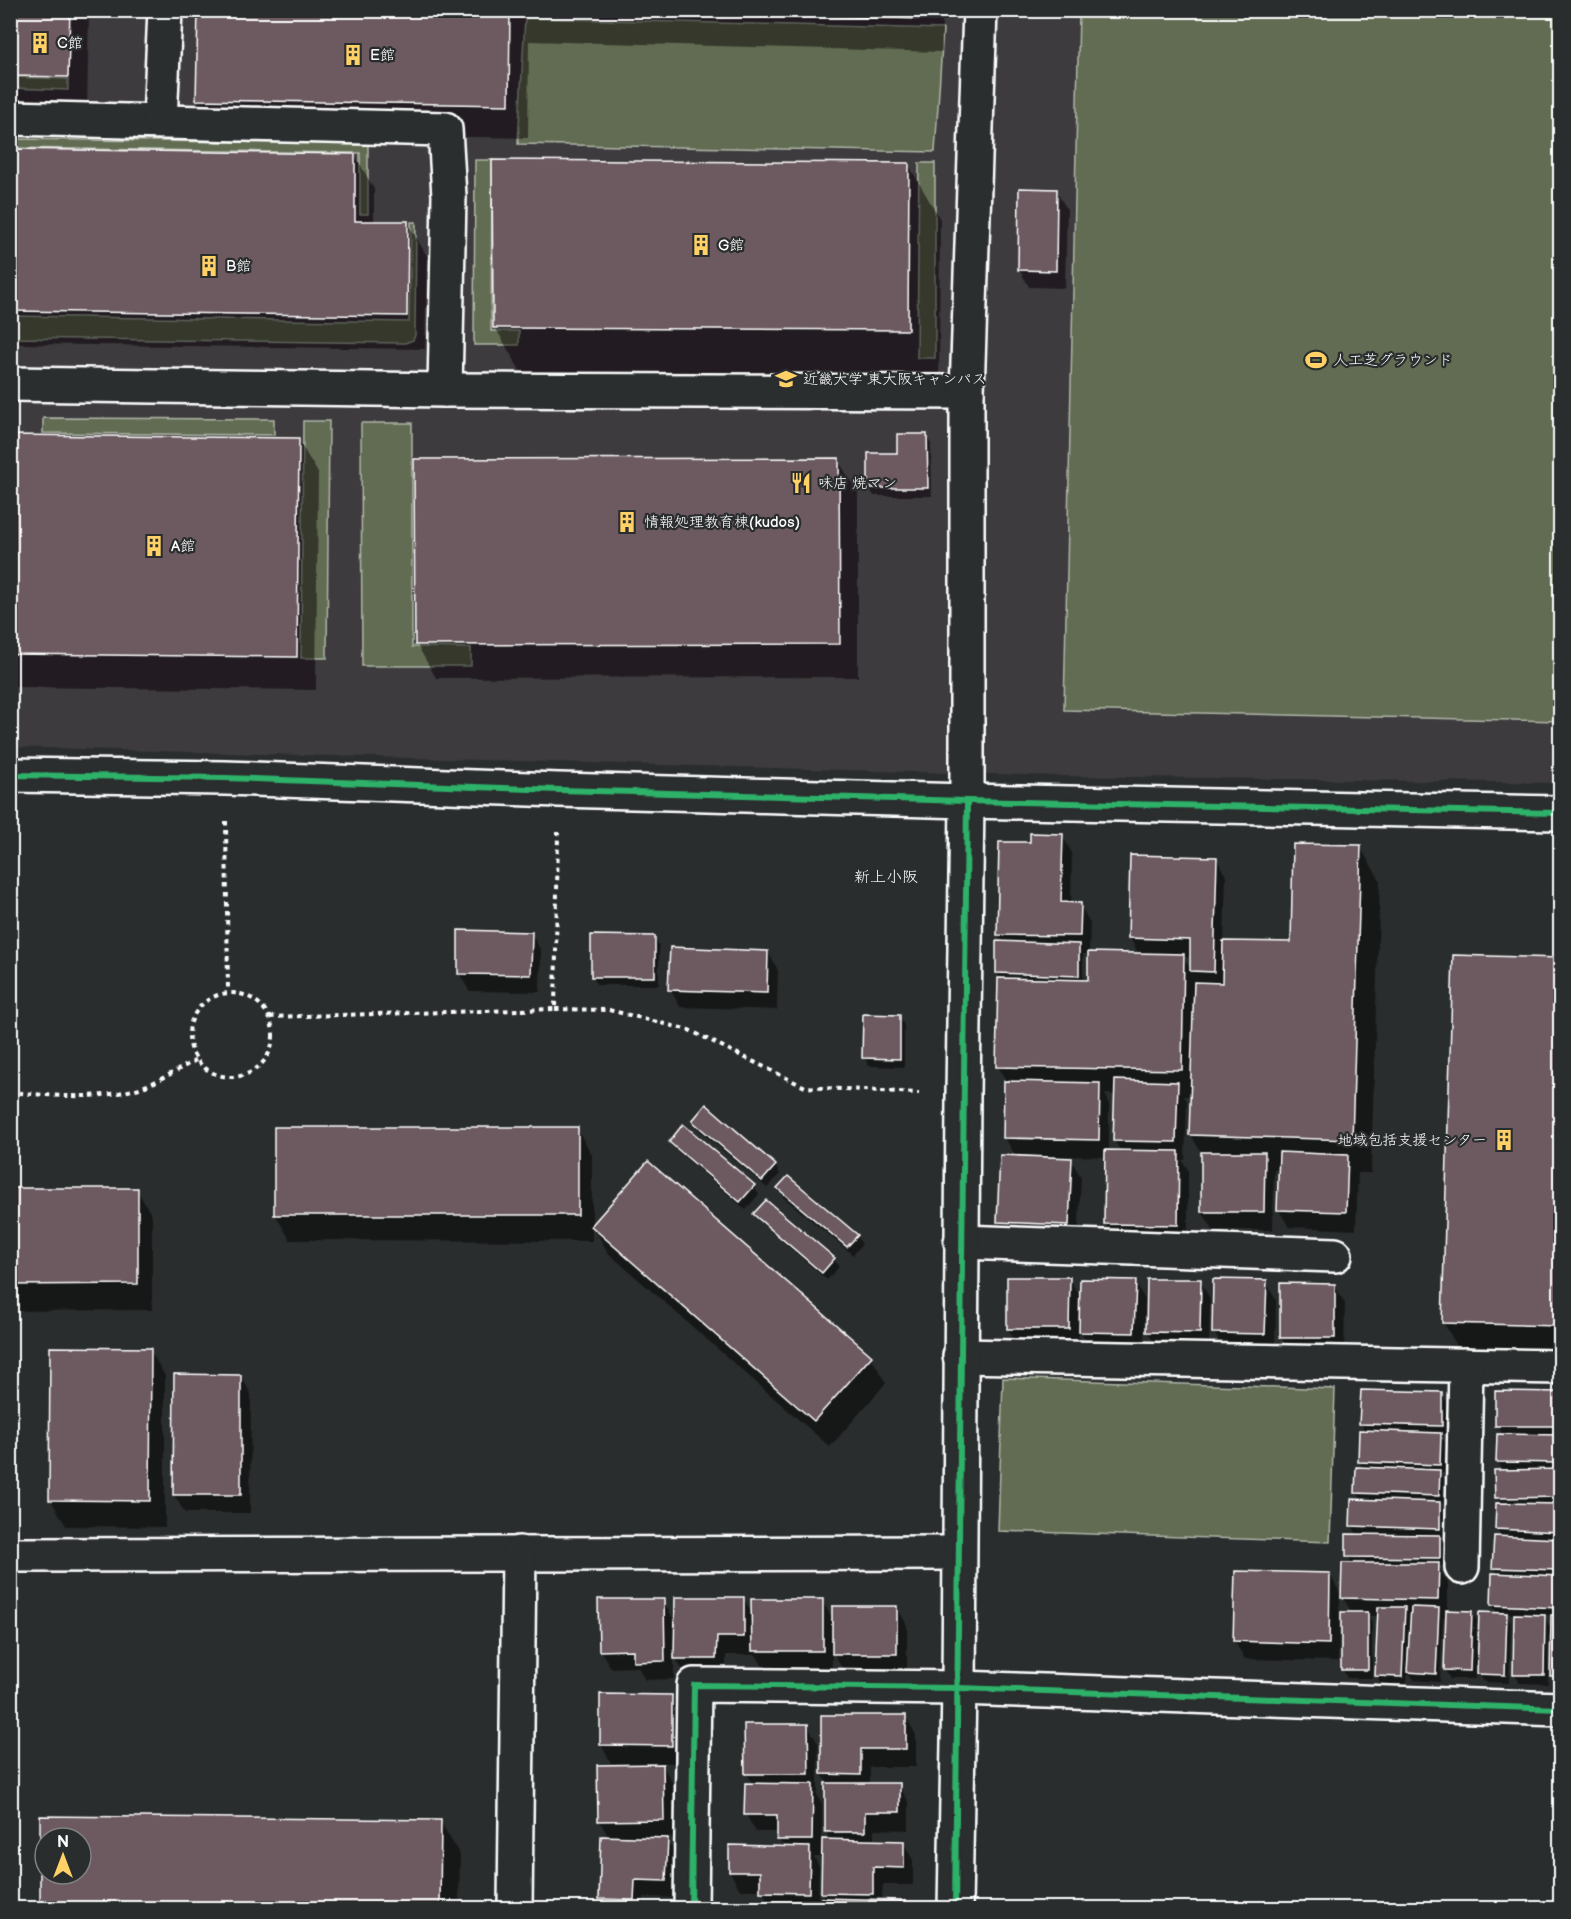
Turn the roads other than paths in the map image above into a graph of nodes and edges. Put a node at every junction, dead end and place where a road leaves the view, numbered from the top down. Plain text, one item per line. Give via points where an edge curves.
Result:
1 (165, 10) edge
2 (980, 10) edge
3 (10, 118) edge
4 (160, 121) junction
5 (10, 384) edge
6 (445, 390) junction
7 (968, 392) junction
8 (10, 775) edge
9 (968, 801) junction
10 (1560, 813) edge
11 (961, 1242) junction
12 (1335, 1255) dead end
13 (960, 1356) junction
14 (1466, 1365) junction
15 (1560, 1367) edge
16 (519, 1553) junction
17 (958, 1553) junction
18 (10, 1555) edge
19 (1462, 1567) dead end
20 (958, 1688) junction
21 (1560, 1709) edge
22 (515, 1908) edge
23 (692, 1908) edge
24 (955, 1908) edge

1 - 4 street
2 - 7 street
3 - 4 street
4 - 6 street via 445,129 449,196
5 - 6 street
6 - 7 street
7 - 9 street
8 - 9 street
9 - 10 street
9 - 11 street
11 - 12 street
11 - 13 street
13 - 14 street
13 - 17 street
14 - 15 street
14 - 19 street
16 - 17 street
16 - 18 street
16 - 22 street
17 - 20 street
20 - 21 street
20 - 23 street via 694,1685
20 - 24 street

